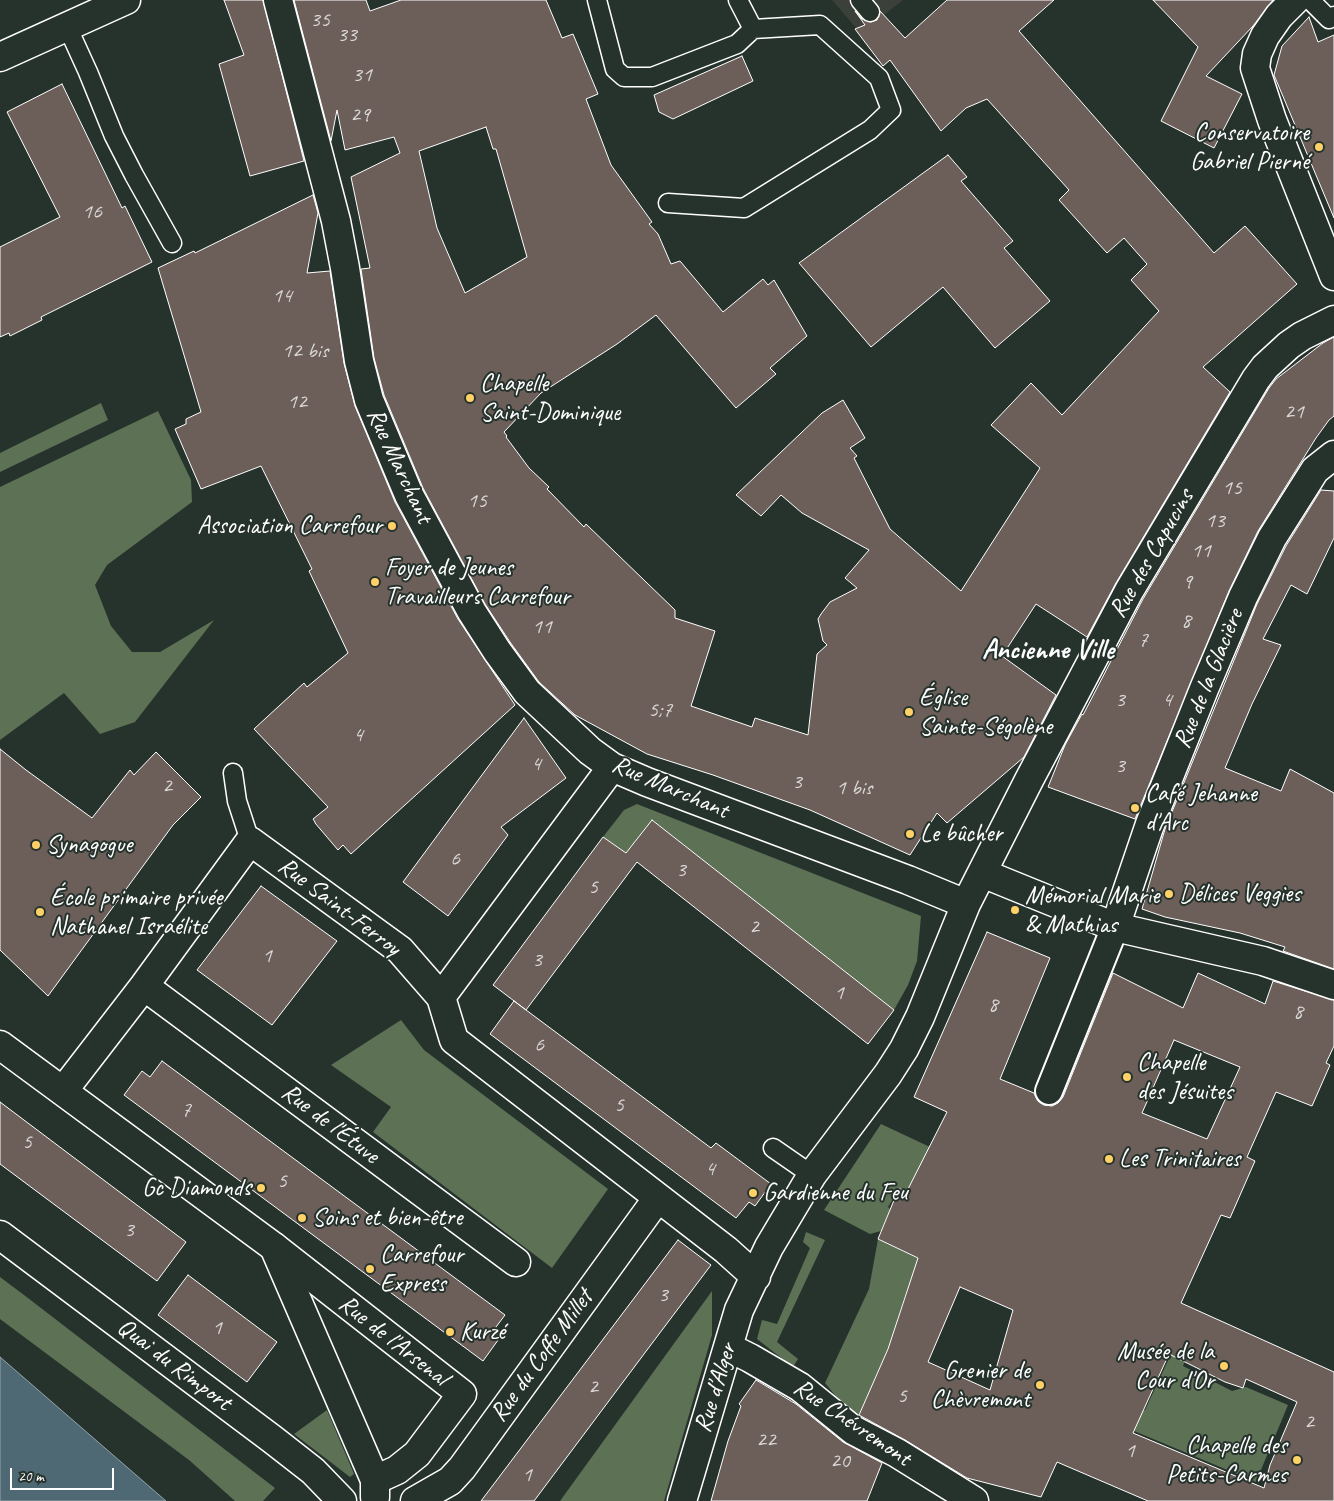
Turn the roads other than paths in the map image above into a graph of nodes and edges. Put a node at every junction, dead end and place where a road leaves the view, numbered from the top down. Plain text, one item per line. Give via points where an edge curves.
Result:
1 (126, 0) edge
2 (278, 0) edge
3 (597, 0) edge
4 (738, 0) edge
5 (1295, 0) edge
6 (1310, 0) edge
7 (1334, 16) edge
8 (66, 26) junction
9 (753, 29) junction
10 (0, 57) edge
11 (668, 203) dead end
12 (172, 243) dead end
13 (1334, 276) edge
14 (1334, 320) edge
15 (1334, 440) edge
16 (1325, 463) edge
17 (612, 767) junction
18 (233, 773) dead end
19 (250, 841) junction
20 (982, 873) junction
21 (966, 904) junction
22 (1115, 927) junction
23 (1334, 985) edge
24 (144, 986) junction
25 (441, 997) junction
26 (0, 1046) edge
27 (1049, 1090) dead end
28 (63, 1091) junction
29 (773, 1148) dead end
30 (812, 1175) junction
31 (657, 1198) junction
32 (0, 1235) edge
33 (274, 1247) junction
34 (516, 1262) dead end
35 (756, 1277) junction
36 (728, 1347) junction
37 (373, 1495) edge
38 (342, 1501) edge
39 (415, 1501) edge
40 (682, 1501) edge
41 (974, 1501) edge

1 - 8 street
2 - 17 street, Rue Marchant via 336,221 363,382 402,478 472,612 497,651 527,692 590,751
3 - 9 lane via 615,69 624,77 652,77 737,44
4 - 9 lane
5 - 13 street via 1265,36 1255,68 1272,120
6 - 7 lane via 1329,18
8 - 10 street
8 - 12 lane via 122,152
9 - 11 lane via 820,25 879,78 891,110 870,130 744,208
14 - 20 street, Rue des Capucins via 1289,346 1265,367 1247,391 1129,591
15 - 16 street
16 - 22 street, Rue de la Glacière via 1272,538 1243,597 1150,824
17 - 21 street, Rue Marchant
17 - 25 street
18 - 19 lane via 236,801
19 - 24 street
19 - 25 street, Rue Saint-Ferroy via 400,950
20 - 21 street, Rue des Capucins
20 - 22 street
21 - 30 street, Rue des Capucins via 904,1049
22 - 23 street via 1263,962
22 - 27 street
24 - 28 street
24 - 34 street, Rue de l'Étuve
25 - 31 street via 454,1040
26 - 28 street, Rue de l'Arsenal
28 - 33 street, Rue de l'Arsenal
29 - 30 lane
30 - 35 street, Rue d'Alger via 769,1247
31 - 35 street
31 - 39 street, Rue du Coffe Millet via 462,1468 450,1481
32 - 38 street, Quai du Rimport via 272,1438 313,1471
33 - 37 street, Rue de l'Arsenal
33 - 37 street, Rue de l'Arsenal via 462,1394 417,1454
35 - 36 street, Rue d'Alger via 739,1310
36 - 40 street, Rue d'Alger
36 - 41 street, Rue Chévremont via 800,1387 853,1430

